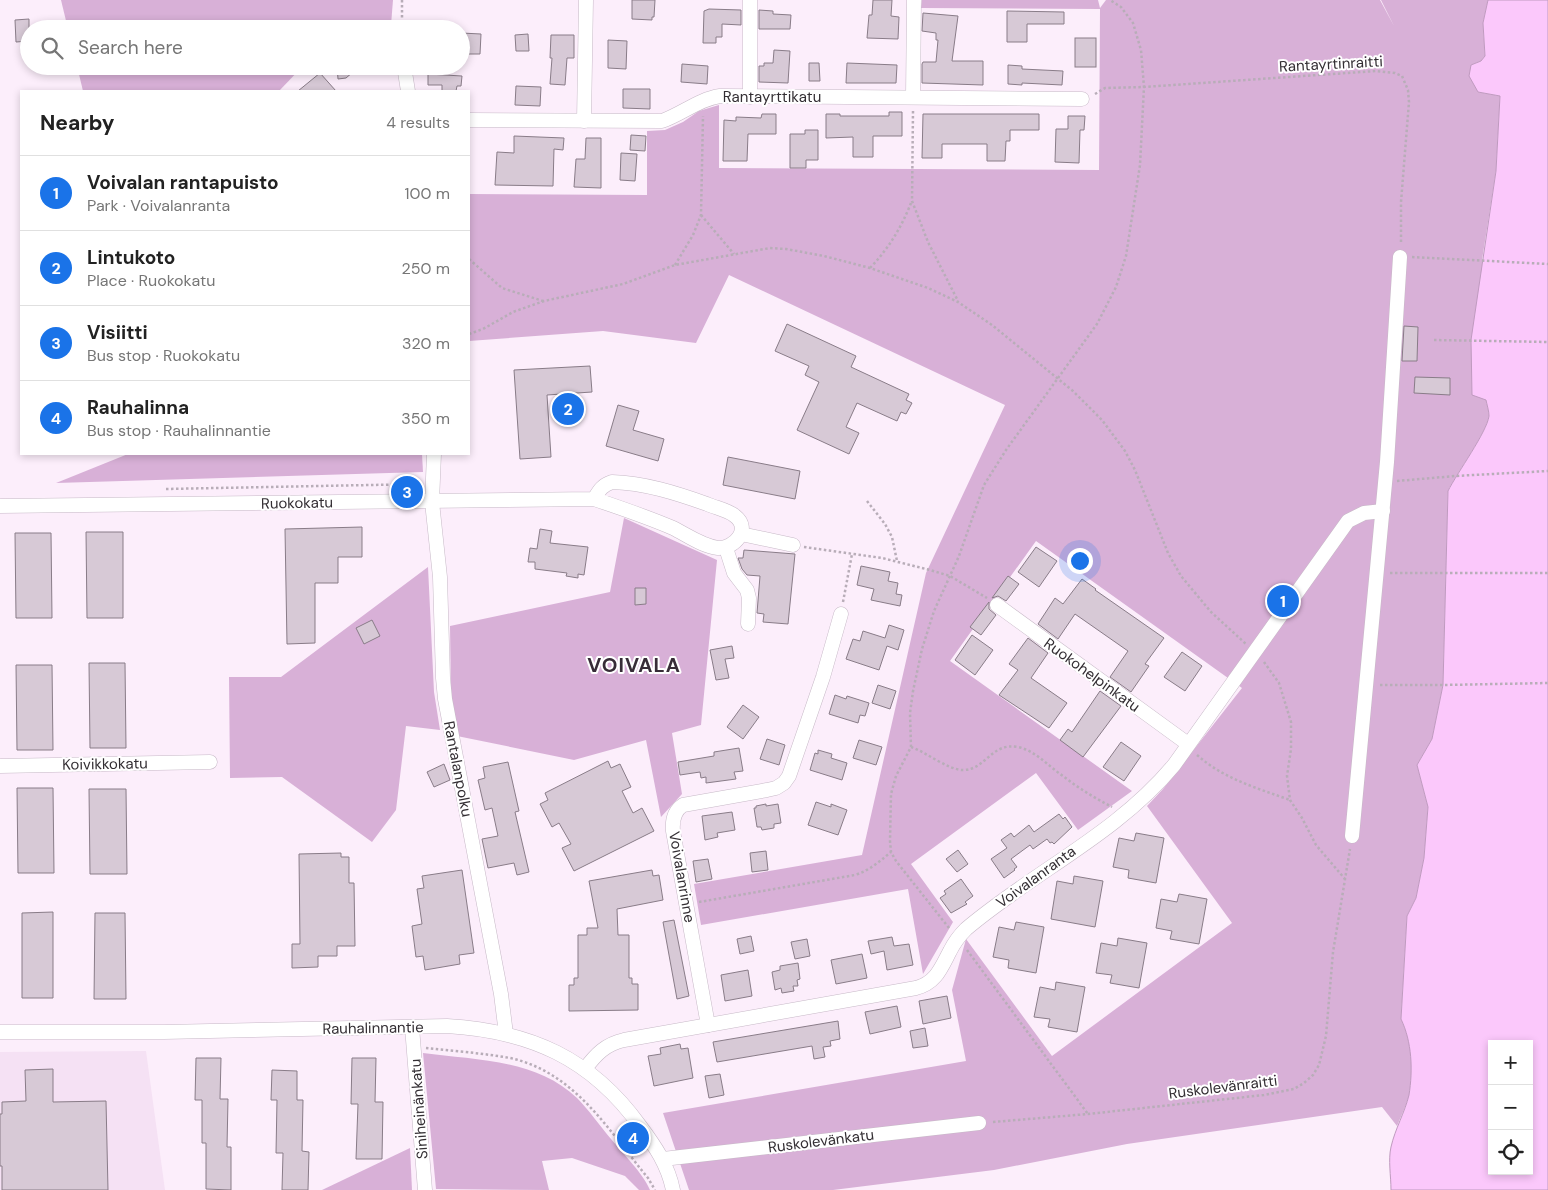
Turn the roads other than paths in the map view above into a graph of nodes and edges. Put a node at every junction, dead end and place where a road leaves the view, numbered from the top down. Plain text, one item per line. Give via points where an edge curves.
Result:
1 (586, 0) edge
2 (750, 0) edge
3 (914, 0) edge
4 (405, 75) edge
5 (408, 90) edge
6 (750, 97) junction
7 (913, 97) junction
8 (1082, 99) road end
9 (470, 120) edge
10 (584, 121) junction
11 (1400, 257) road end
12 (434, 455) edge
13 (594, 499) junction
14 (432, 502) junction
15 (0, 506) edge
16 (1383, 511) junction
17 (741, 534) junction
18 (793, 545) road end
19 (726, 548) junction
20 (997, 604) road end
21 (841, 614) road end
22 (748, 624) dead end
23 (1188, 744) junction
24 (210, 762) dead end
25 (0, 766) edge
26 (1352, 836) road end
27 (708, 1025) junction
28 (412, 1027) junction
29 (0, 1032) edge
30 (506, 1034) junction
31 (585, 1069) junction
32 (979, 1123) road end
33 (663, 1159) junction
34 (425, 1190) edge
35 (673, 1190) edge

1 - 10 street
2 - 6 street
3 - 7 street
4 - 5 street
6 - 7 street, Rantayrttikatu
6 - 10 street, Rantayrttikatu via 720,96 704,100 662,121
7 - 8 street, Rantayrttikatu
9 - 10 street, Rantayrttikatu
11 - 16 street
12 - 14 street
13 - 14 street, Ruokokatu
13 - 17 street via 605,484 612,482 658,488 736,517 742,528
13 - 19 street, Ruokokatu via 654,520 711,547
14 - 15 street, Ruokokatu
14 - 30 street, Rantalanpolku via 440,577 445,699
16 - 23 street, Voivalanranta via 1364,513 1348,521
16 - 26 street
17 - 18 street
17 - 19 street
19 - 22 street via 734,573 749,598
20 - 23 street, Ruokohelpinkatu
21 - 27 street, Voivalanrinne via 805,731 784,784 689,804 679,808 673,819
23 - 27 street, Voivalanranta via 1174,765 1124,814 975,921 957,938 932,982 925,986
24 - 25 street, Koivikkokatu
27 - 31 street, Voivalanranta via 613,1042
28 - 29 street, Rauhalinnantie
28 - 30 street, Rauhalinnantie via 476,1028
28 - 34 street, Siniheinänkatu
30 - 31 street, Rauhalinnantie via 562,1054
31 - 33 street, Rauhalinnantie via 624,1105
32 - 33 street, Ruskolevänkatu
33 - 35 street, Rauhalinnantie

